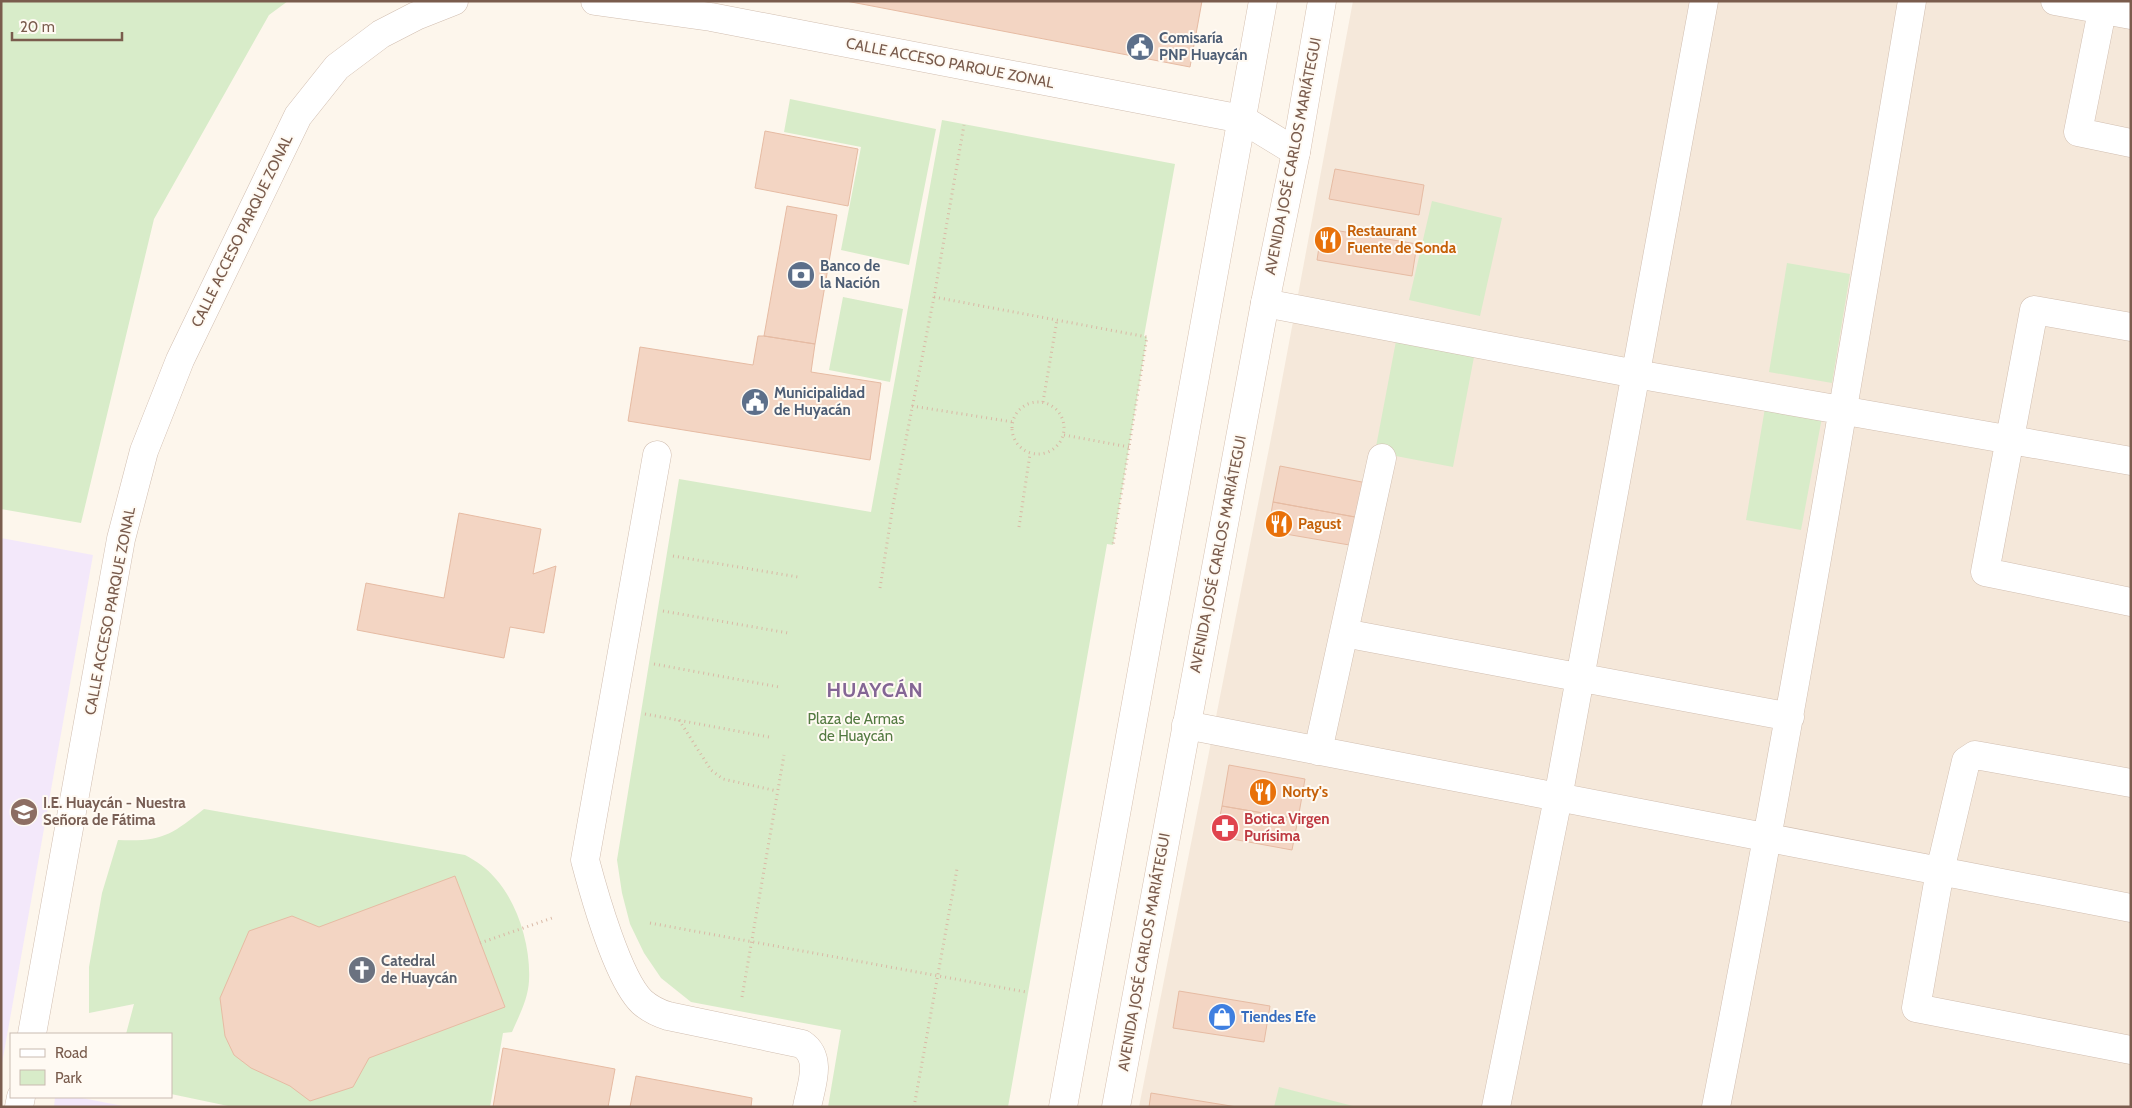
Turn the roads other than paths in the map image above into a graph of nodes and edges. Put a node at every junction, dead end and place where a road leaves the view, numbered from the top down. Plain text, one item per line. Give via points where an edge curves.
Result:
1 (454, 1) edge
2 (595, 1) edge
3 (1263, 1) edge
4 (1322, 1) edge
5 (1704, 1) edge
6 (1912, 1) edge
7 (2055, 1) edge
8 (2103, 6) edge
9 (2131, 15) edge
10 (1242, 119) junction
11 (2131, 143) edge
12 (1296, 152) junction
13 (1264, 303) junction
14 (2131, 327) edge
15 (1636, 374) junction
16 (1844, 410) junction
17 (2011, 439) junction
18 (656, 455) dead end
19 (1382, 458) dead end
20 (2131, 461) edge
21 (2131, 602) edge
22 (1344, 633) junction
23 (1580, 677) junction
24 (1790, 717) junction
25 (1186, 726) junction
26 (1318, 751) junction
27 (2131, 783) edge
28 (1558, 798) junction
29 (1768, 838) junction
30 (1940, 871) junction
31 (2131, 908) edge
32 (32, 1033) edge
33 (2131, 1050) edge
34 (807, 1107) edge
35 (1063, 1107) edge
36 (1116, 1107) edge
37 (1496, 1107) edge
38 (1716, 1107) edge

1 - 32 street, CALLE ACCESO PARQUE ZONAL via 381,34 337,67 298,116 180,360 144,450 121,538
2 - 10 street, CALLE ACCESO PARQUE ZONAL via 711,17
3 - 10 street
4 - 12 street, AVENIDA JOSÉ CARLOS MARIÁTEGUI
5 - 15 street
6 - 16 street
7 - 8 street
8 - 9 street
8 - 11 street via 2078,132
10 - 12 street, CALLE ACCESO PARQUE ZONAL
10 - 35 street
12 - 13 street, AVENIDA JOSÉ CARLOS MARIÁTEGUI
13 - 15 street
13 - 25 street, AVENIDA JOSÉ CARLOS MARIÁTEGUI
14 - 17 street via 2034,310
15 - 16 street
15 - 23 street
16 - 17 street
16 - 24 street
17 - 20 street
17 - 21 street via 1985,572
18 - 34 street via 585,860 625,979 641,1001 668,1016 802,1044 813,1055 814,1063
19 - 22 street
22 - 23 street
22 - 26 street
23 - 24 street
23 - 28 street
24 - 29 street
25 - 26 street
25 - 36 street, AVENIDA JOSÉ CARLOS MARIÁTEGUI
26 - 28 street
27 - 30 street via 1975,756 1970,758 1966,762
28 - 29 street
28 - 37 street
29 - 30 street
29 - 38 street
30 - 31 street
30 - 33 street via 1916,1008

